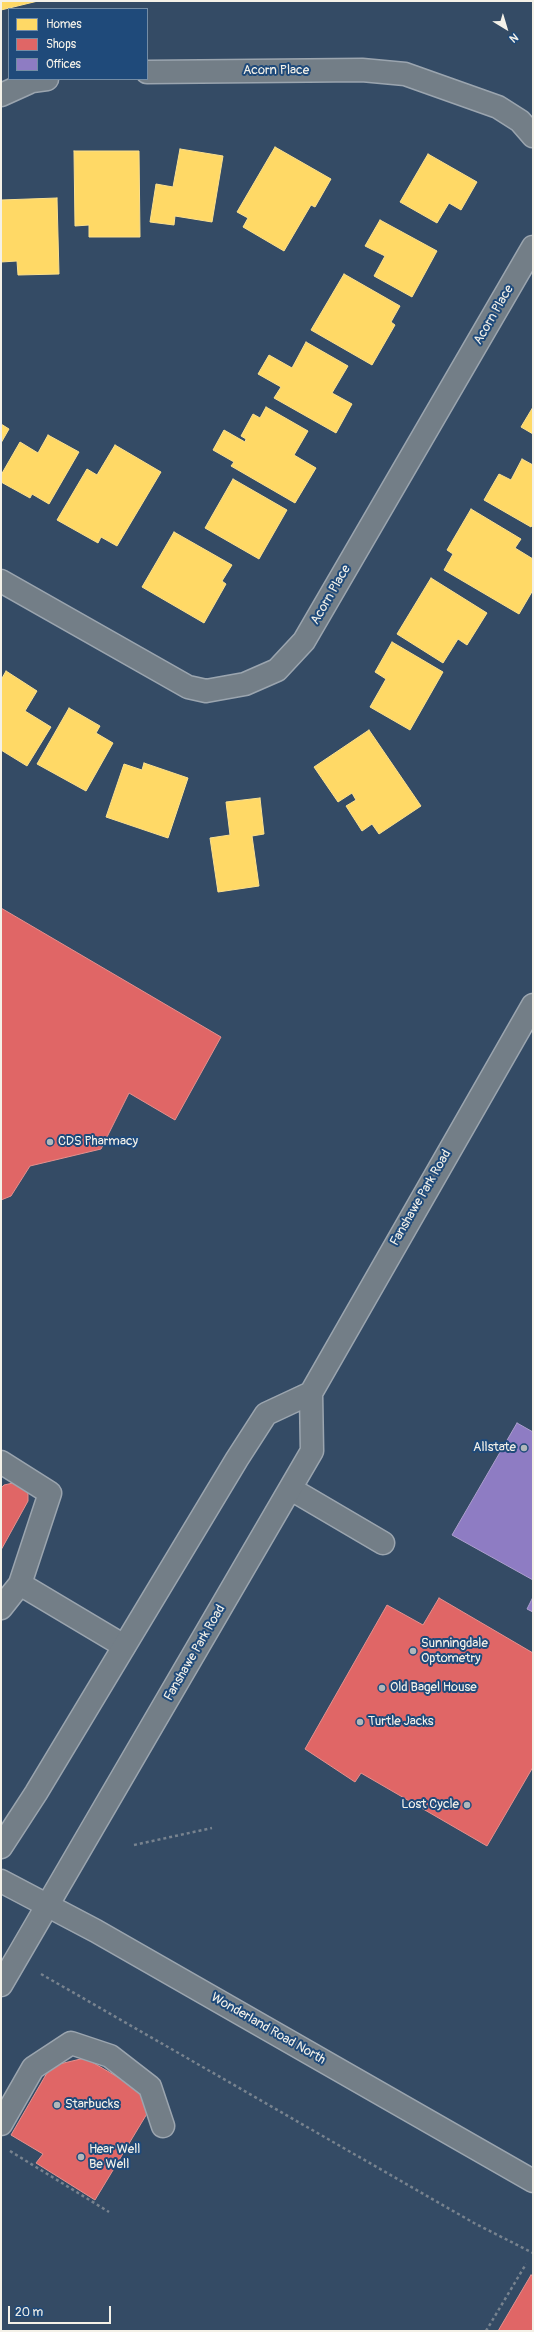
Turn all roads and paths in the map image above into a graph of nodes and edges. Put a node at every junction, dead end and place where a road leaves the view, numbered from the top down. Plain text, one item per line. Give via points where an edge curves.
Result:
1 (148, 72) edge
2 (40, 80) edge
3 (1, 94) edge
4 (533, 136) edge
5 (533, 248) edge
6 (1, 581) edge
7 (533, 1005) edge
8 (311, 1393) junction
9 (1, 1462) edge
10 (291, 1489) junction
11 (383, 1543) dead end
12 (20, 1584) junction
13 (1, 1608) edge
14 (124, 1646) junction
15 (212, 1828) dead end
16 (134, 1845) dead end
17 (1, 1847) edge
18 (1, 1881) edge
19 (47, 1905) junction
20 (15, 1960) junction
21 (1, 1986) edge
22 (1, 2124) edge
23 (163, 2126) dead end
24 (7, 2150) dead end
25 (533, 2181) edge
26 (109, 2212) dead end
27 (533, 2252) edge
28 (526, 2264) dead end
29 (486, 2331) edge

1 - 4 main road, Acorn Place via 362,70 405,74 498,107 520,122
2 - 3 main road
5 - 6 main road, Acorn Place via 304,641 277,670 246,684 206,691 188,688
7 - 8 main road, Fanshawe Park Road
8 - 10 main road, Fanshawe Park Road via 312,1452
8 - 14 main road via 266,1414
9 - 12 main road via 50,1493
10 - 11 main road
10 - 19 main road, Fanshawe Park Road
12 - 13 main road
12 - 14 main road
14 - 17 main road
15 - 16 path
18 - 19 main road, Wonderland Road North
19 - 20 main road, Fanshawe Park Road
19 - 25 main road, Wonderland Road North
20 - 21 main road, Fanshawe Park Road
20 - 27 path via 467,2220
22 - 23 main road via 33,2068 71,2043 110,2056 150,2087
24 - 26 path
28 - 29 path

